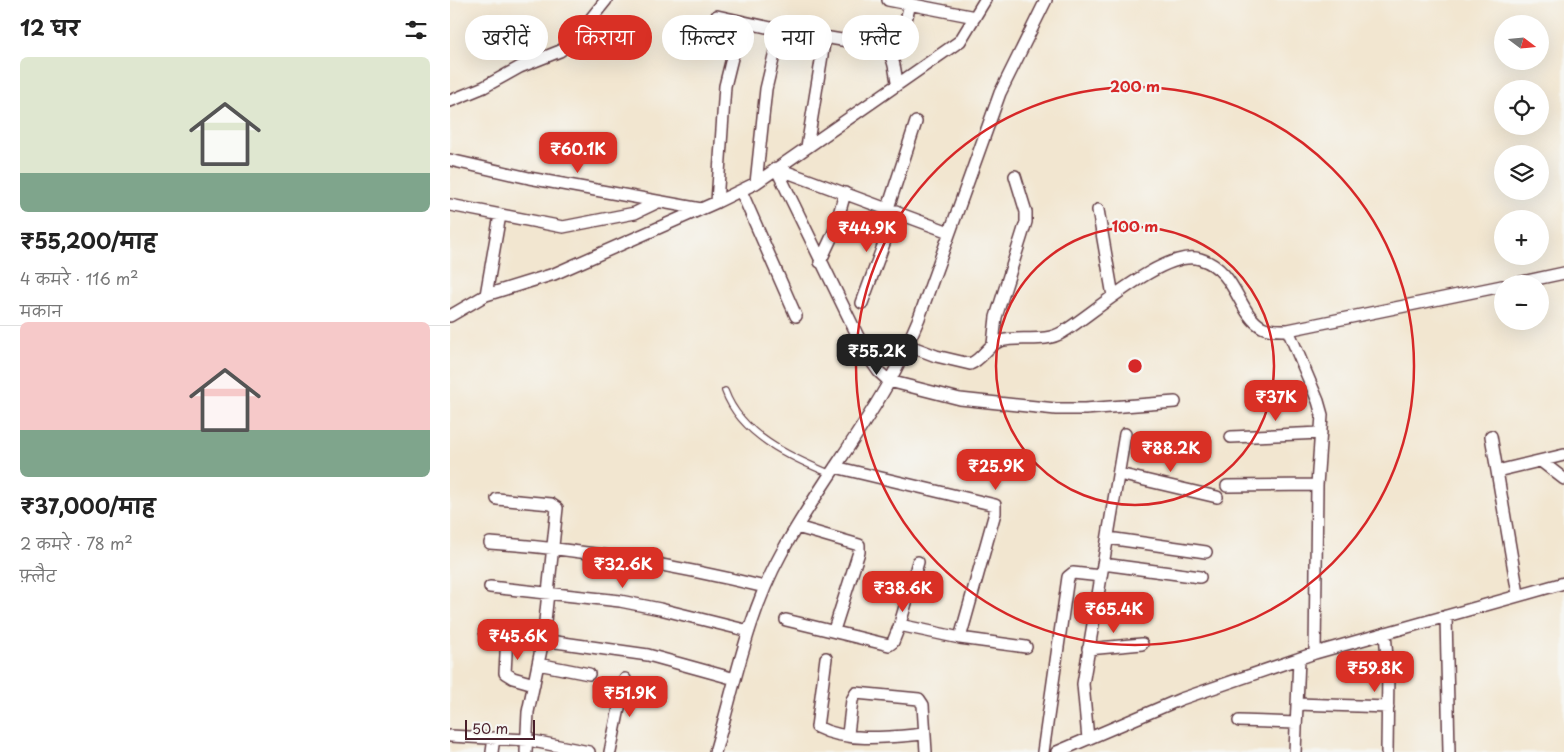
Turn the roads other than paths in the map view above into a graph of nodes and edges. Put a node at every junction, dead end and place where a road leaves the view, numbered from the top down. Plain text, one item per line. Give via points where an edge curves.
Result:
1 (606, 0) edge
2 (888, 0) edge
3 (985, 0) edge
4 (1046, 0) edge
5 (910, 4) junction
6 (907, 15) edge
7 (975, 17) junction
8 (732, 60) edge
9 (773, 60) edge
10 (821, 60) edge
11 (893, 60) edge
12 (897, 82) junction
13 (450, 101) edge
14 (916, 122) dead end
15 (807, 147) junction
16 (450, 160) edge
17 (776, 168) junction
18 (1015, 176) dead end
19 (756, 183) junction
20 (741, 191) junction
21 (845, 193) junction
22 (658, 202) junction
23 (717, 202) junction
24 (451, 209) edge
25 (701, 209) junction
26 (892, 210) junction
27 (1098, 210) dead end
28 (500, 215) junction
29 (949, 232) junction
30 (820, 262) junction
31 (1564, 273) edge
32 (1549, 276) edge
33 (1494, 288) edge
34 (486, 295) junction
35 (1113, 296) junction
36 (862, 303) dead end
37 (450, 316) edge
38 (796, 316) dead end
39 (1288, 330) junction
40 (993, 344) junction
41 (907, 345) junction
42 (889, 381) junction
43 (725, 391) dead end
44 (1175, 402) dead end
45 (1321, 433) junction
46 (1126, 434) dead end
47 (1491, 436) dead end
48 (1231, 437) dead end
49 (1564, 455) edge
50 (1542, 462) junction
51 (833, 471) junction
52 (1497, 471) junction
53 (1118, 474) junction
54 (1564, 479) edge
55 (1317, 485) junction
56 (1227, 486) dead end
57 (1217, 497) dead end
58 (497, 499) dead end
59 (797, 527) junction
60 (1108, 538) junction
61 (490, 543) dead end
62 (554, 547) junction
63 (1206, 552) dead end
64 (918, 562) dead end
65 (1103, 564) junction
66 (1101, 576) junction
67 (1200, 577) dead end
68 (1564, 583) edge
69 (490, 587) dead end
70 (765, 587) junction
71 (549, 592) junction
72 (1518, 594) junction
73 (1446, 616) junction
74 (786, 620) dead end
75 (898, 627) junction
76 (834, 630) junction
77 (749, 631) junction
78 (485, 632) dead end
79 (1385, 633) junction
80 (507, 635) junction
81 (960, 638) junction
82 (543, 640) junction
83 (1142, 644) dead end
84 (1026, 647) dead end
85 (1088, 649) junction
86 (1315, 652) junction
87 (826, 658) dead end
88 (1299, 659) junction
89 (538, 664) junction
90 (589, 674) dead end
91 (625, 679) dead end
92 (735, 679) junction
93 (534, 684) junction
94 (1297, 704) junction
95 (1388, 707) junction
96 (1239, 721) dead end
97 (1296, 723) junction
98 (848, 734) junction
99 (924, 734) junction
100 (450, 736) edge
101 (494, 738) junction
102 (1088, 739) junction
103 (527, 746) edge
104 (492, 752) edge
105 (589, 752) edge
106 (610, 752) edge
107 (716, 752) edge
108 (926, 752) edge
109 (1043, 752) edge
110 (1057, 752) edge
111 (1295, 752) edge
112 (1387, 752) edge
113 (1449, 752) edge

1 - 13 street via 573,41 560,51
2 - 5 street
3 - 7 street
4 - 29 street via 1000,93
5 - 6 street
5 - 7 street
7 - 12 street via 960,41
8 - 23 street via 725,86
9 - 19 street via 766,89
10 - 15 street
11 - 12 street
12 - 15 street
14 - 26 street
15 - 17 street
16 - 22 street
17 - 19 street
17 - 21 street
17 - 30 street
18 - 40 street via 1026,222 996,318
19 - 20 street
20 - 23 street
20 - 38 street
21 - 26 street
21 - 30 street via 840,217
22 - 25 street
22 - 28 street via 635,214 563,227
23 - 25 street
24 - 28 street
25 - 34 street via 554,274
26 - 29 street
26 - 36 street
27 - 35 street
28 - 34 street
29 - 41 street
30 - 42 street via 867,355
31 - 32 street
33 - 39 street
34 - 37 street
35 - 39 street via 1176,259 1197,258 1221,271 1256,324 1271,330
35 - 40 street via 1054,336 1002,340
39 - 45 street via 1320,407
40 - 41 street via 981,358 970,364
41 - 42 street
42 - 44 street via 960,399 1056,409 1103,410
42 - 51 street
43 - 51 lane via 736,414 772,446 797,460
45 - 48 street
45 - 55 street
46 - 53 street
47 - 52 street
49 - 50 street
50 - 52 street
50 - 54 street
51 - 59 street
51 - 81 street via 995,505
52 - 72 street
53 - 57 street
53 - 60 street
55 - 56 street
55 - 86 street
58 - 62 street via 555,505
59 - 70 street
59 - 76 street via 859,545
60 - 63 street
60 - 65 street
61 - 62 street
62 - 70 street via 632,558
62 - 71 street
64 - 75 street
65 - 66 street
65 - 67 street
66 - 85 street
66 - 109 street via 1073,573 1068,578
68 - 72 street
69 - 71 street
70 - 77 street
71 - 77 street via 660,609
71 - 82 street
72 - 73 street
73 - 79 street
73 - 113 street
74 - 76 street
75 - 76 street via 889,645
75 - 81 street
77 - 92 street
78 - 80 street
79 - 86 street
79 - 95 street
80 - 82 street
80 - 93 street via 505,673
81 - 84 street
82 - 89 street
82 - 92 street via 648,655
83 - 85 street
85 - 102 street via 1082,694
86 - 88 street
87 - 98 street via 817,727
88 - 94 street
88 - 102 street via 1181,698
89 - 90 street
89 - 93 street
91 - 106 street
92 - 107 street
93 - 103 street via 528,712
94 - 95 street
94 - 97 street
95 - 112 street
96 - 97 street
97 - 111 street
98 - 99 street via 888,738
98 - 99 street via 852,700 858,693 919,699 923,705
99 - 108 street
100 - 101 street
101 - 103 street
101 - 104 street
102 - 110 street
103 - 105 street

